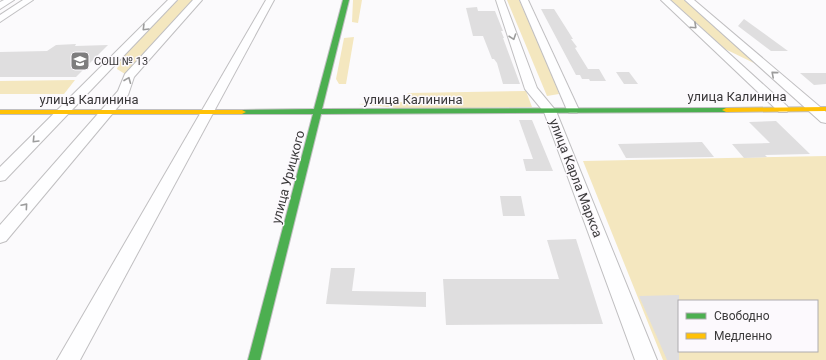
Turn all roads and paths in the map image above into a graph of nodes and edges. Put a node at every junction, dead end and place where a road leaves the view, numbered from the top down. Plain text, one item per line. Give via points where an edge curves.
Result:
1 (10, 0) edge
2 (29, 0) edge
3 (173, 0) edge
4 (198, 0) edge
5 (270, 0) edge
6 (346, 0) edge
7 (500, 0) edge
8 (524, 0) edge
9 (665, 0) edge
10 (689, 0) edge
11 (0, 6) edge
12 (0, 19) edge
13 (783, 109) junction
14 (820, 109) edge
15 (573, 110) junction
16 (550, 111) junction
17 (0, 112) edge
18 (62, 112) junction
19 (107, 112) junction
20 (318, 112) junction
21 (207, 113) junction
22 (826, 119) edge
23 (0, 176) edge
24 (0, 236) edge
25 (68, 360) edge
26 (254, 360) edge
27 (646, 360) edge

1 - 11 street
2 - 12 street
3 -> 18 street
19 -> 4 street via 124,92 129,76
5 - 21 street
6 - 20 street, улица Урицкого
7 -> 16 street, улица Карла Маркса via 531,89
8 - 15 street
9 -> 13 street
14 -> 10 street
13 - 14 street, улица Калинина
13 - 15 street, улица Калинина
14 - 22 street
15 - 16 street, улица Калинина
16 - 20 street, улица Калинина
16 - 27 street, улица Карла Маркса
17 - 18 street, улица Калинина
18 - 19 street, улица Калинина
18 -> 23 street
19 - 21 street, улица Калинина
24 -> 19 street
20 - 21 street, улица Калинина
20 - 26 street, улица Урицкого
21 - 25 street

